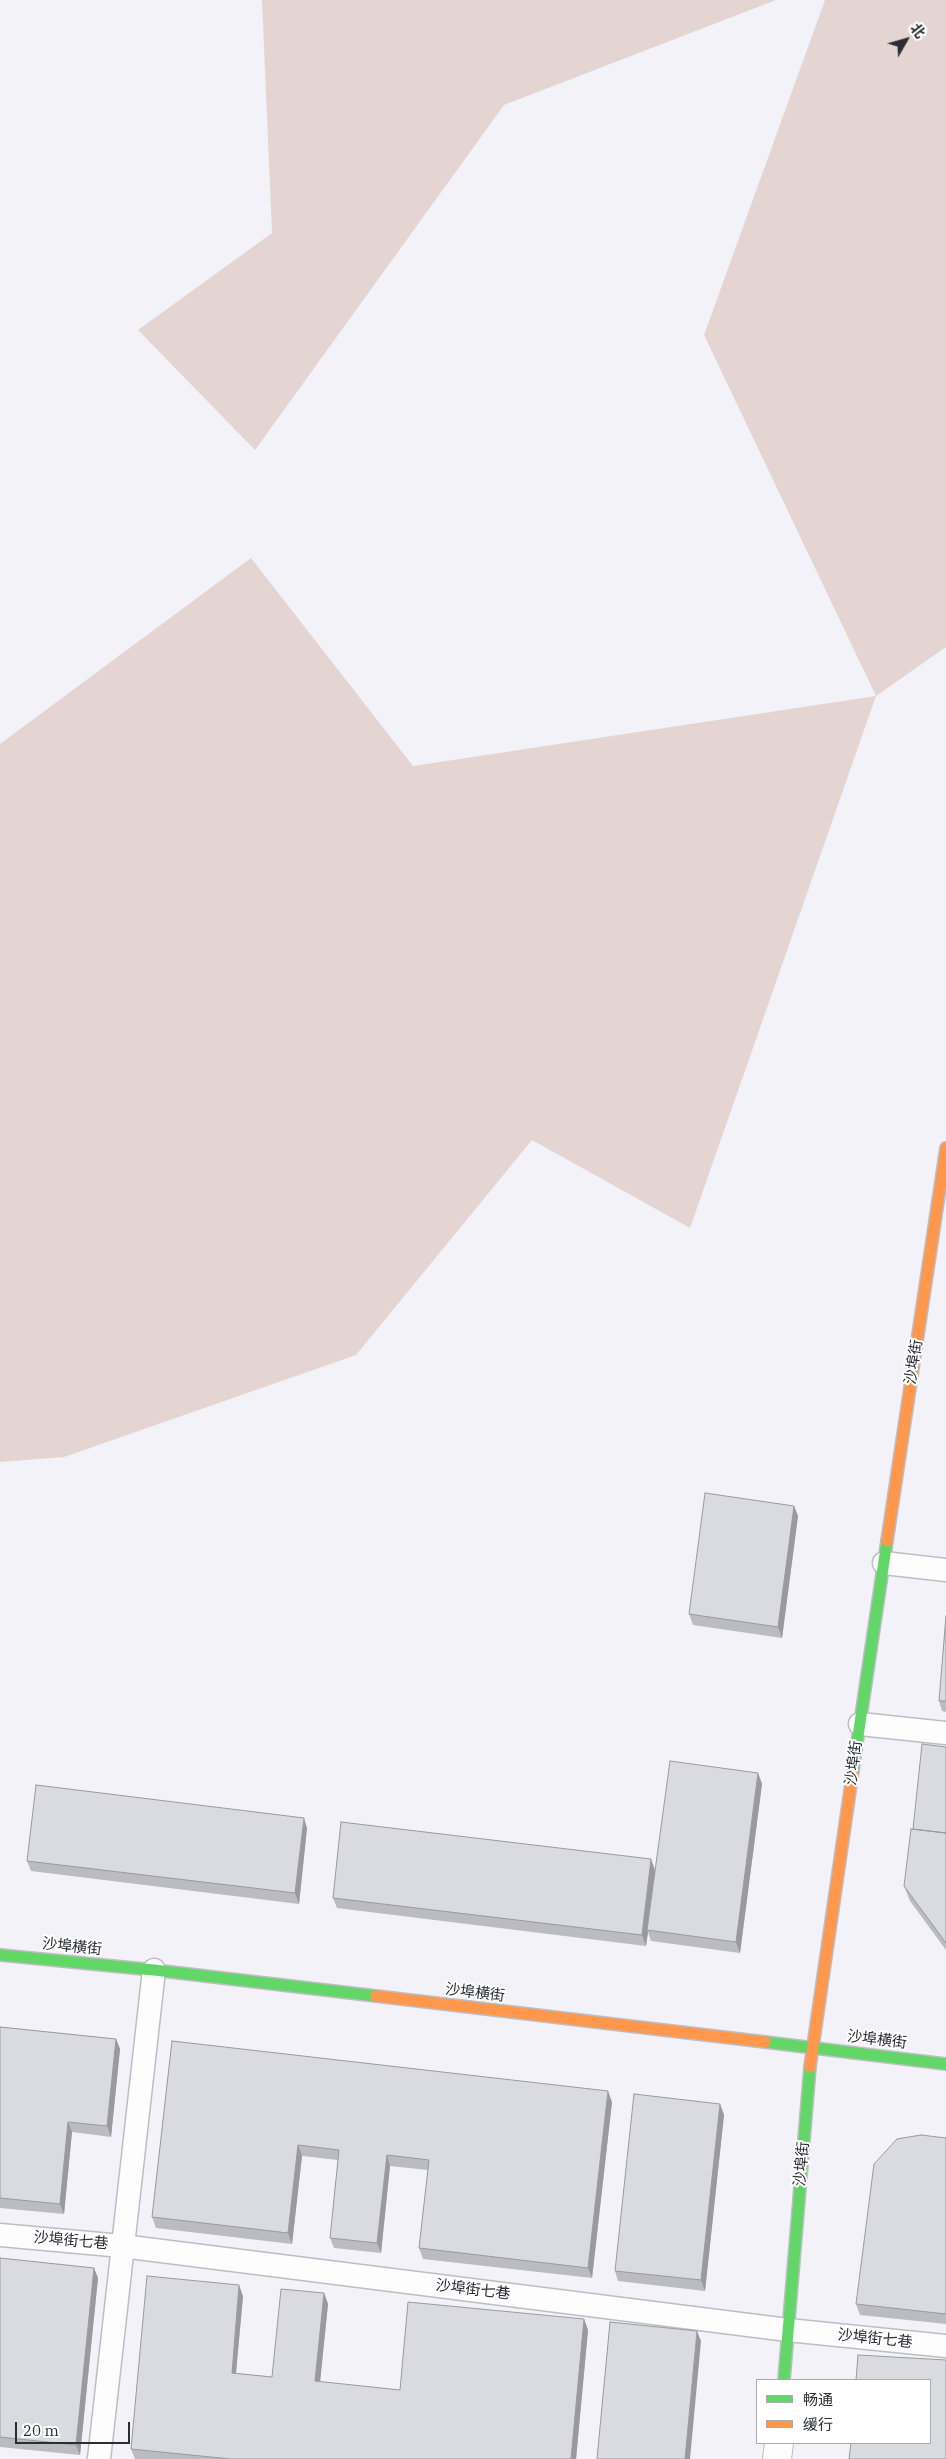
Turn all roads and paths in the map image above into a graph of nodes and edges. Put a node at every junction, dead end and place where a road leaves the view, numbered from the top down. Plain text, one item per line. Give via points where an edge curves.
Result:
1 (946, 1148) edge
2 (884, 1563) junction
3 (946, 1570) edge
4 (860, 1724) junction
5 (946, 1733) edge
6 (0, 1955) edge
7 (154, 1970) junction
8 (812, 2048) junction
9 (946, 2064) edge
10 (0, 2235) edge
11 (122, 2246) junction
12 (788, 2330) junction
13 (946, 2346) edge
14 (784, 2379) edge
15 (778, 2444) edge
16 (99, 2459) edge
17 (777, 2459) edge

1 - 2 street, 沙埠街
2 - 3 lane
2 - 4 street, 沙埠街
4 - 5 lane
4 - 8 street, 沙埠街
6 - 7 street, 沙埠横街
7 - 8 street, 沙埠横街
7 - 11 lane
8 - 9 street, 沙埠横街
8 - 12 street, 沙埠街
10 - 11 lane, 沙埠街七巷
11 - 12 lane, 沙埠街七巷
11 - 16 lane
12 - 13 lane, 沙埠街七巷
12 - 14 street, 沙埠街
15 - 17 street

